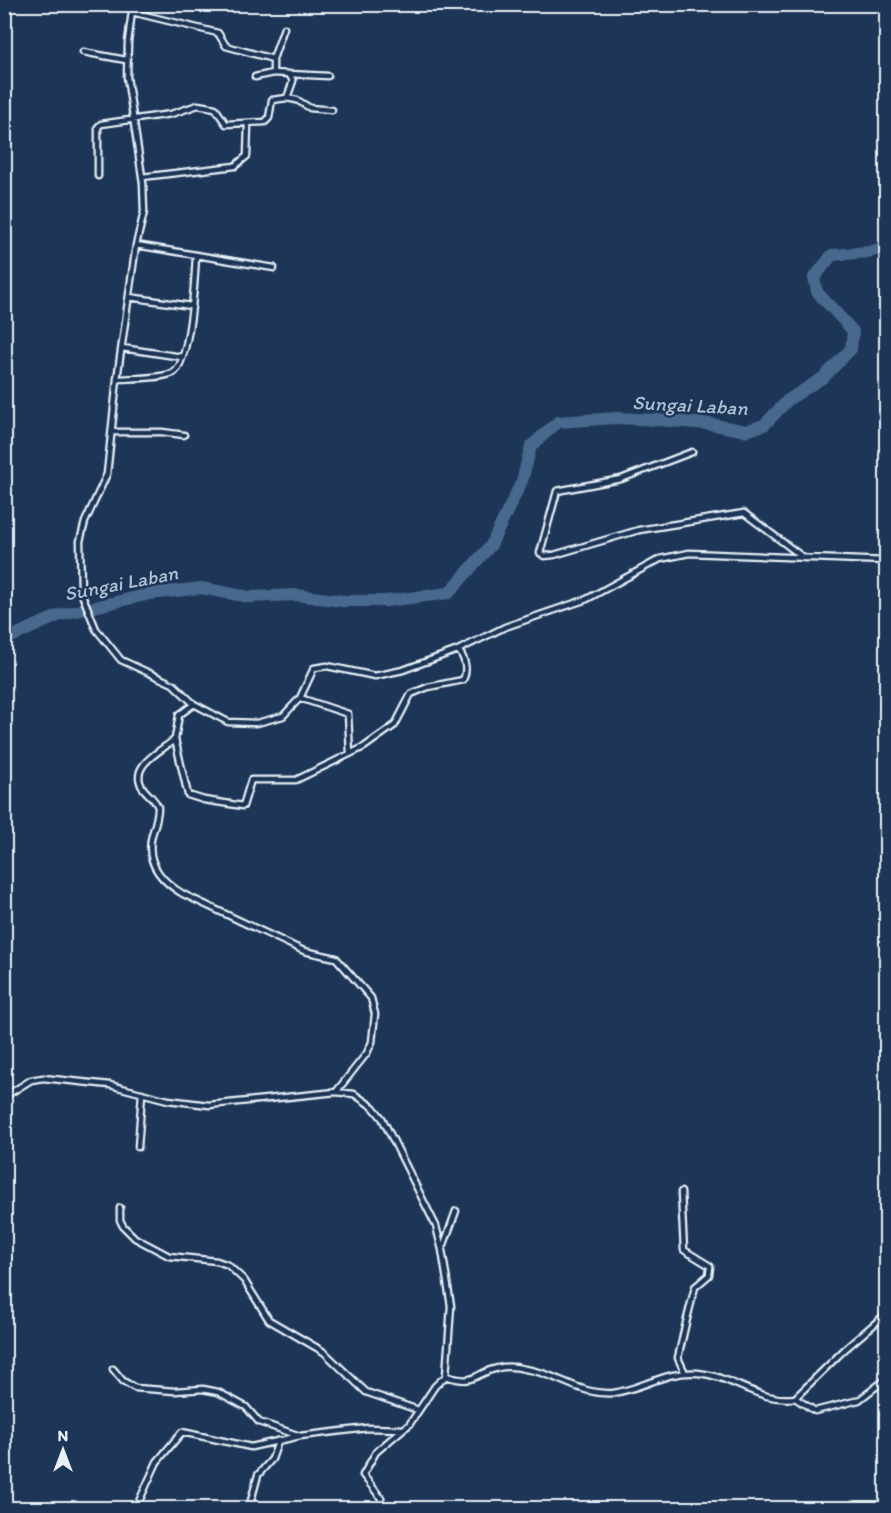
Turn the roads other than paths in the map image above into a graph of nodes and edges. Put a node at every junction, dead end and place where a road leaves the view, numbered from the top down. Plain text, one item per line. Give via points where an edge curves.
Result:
1 (133, 4) edge
2 (132, 12) junction
3 (284, 28) dead end
4 (82, 52) dead end
5 (273, 59) junction
6 (126, 60) junction
7 (273, 73) junction
8 (289, 74) junction
9 (328, 76) dead end
10 (255, 77) dead end
11 (287, 98) junction
12 (332, 110) dead end
13 (132, 118) junction
14 (248, 124) junction
15 (98, 176) dead end
16 (142, 177) junction
17 (136, 245) junction
18 (196, 256) junction
19 (274, 268) dead end
20 (129, 297) junction
21 (191, 306) junction
22 (122, 348) junction
23 (182, 357) junction
24 (117, 379) junction
25 (113, 432) junction
26 (184, 435) dead end
27 (692, 452) dead end
28 (804, 558) junction
29 (886, 561) edge
30 (458, 650) junction
31 (300, 698) junction
32 (194, 704) junction
33 (175, 739) junction
34 (350, 754) junction
35 (336, 1092) junction
36 (142, 1093) junction
37 (4, 1097) edge
38 (138, 1147) dead end
39 (681, 1192) dead end
40 (120, 1208) dead end
41 (456, 1210) dead end
42 (442, 1250) junction
43 (886, 1314) edge
44 (113, 1369) dead end
45 (685, 1373) junction
46 (446, 1376) junction
47 (886, 1379) edge
48 (795, 1398) junction
49 (418, 1410) junction
50 (403, 1429) junction
51 (300, 1436) junction
52 (278, 1442) junction
53 (136, 1509) edge
54 (249, 1509) edge
55 (381, 1509) edge

1 - 2 street
2 - 5 street via 182,26 207,28 218,33 226,46
2 - 6 street
3 - 5 street
4 - 6 street
5 - 7 street
6 - 13 street
7 - 8 street
7 - 10 street
8 - 9 street
8 - 11 street via 293,81
11 - 12 street via 310,108
11 - 14 street via 272,99 268,120
13 - 14 street via 171,114 198,105 215,108 223,123
13 - 15 street via 99,125
13 - 16 street
14 - 16 street via 247,156 235,166
16 - 17 street via 145,203
17 - 18 street
17 - 20 street
18 - 19 street
18 - 21 street
20 - 21 street
20 - 22 street
21 - 23 street
22 - 23 street
22 - 24 street
23 - 24 street via 171,373
24 - 25 street
25 - 26 street
25 - 32 street via 107,474 80,541 81,592 96,629 121,660 173,684
27 - 28 street via 621,479 557,491 540,553 554,555 639,530 744,513
28 - 29 street
28 - 30 street via 672,555 586,598 505,627
30 - 31 street via 375,676 327,666 314,669
30 - 34 street via 465,665 463,680 411,694 392,728
31 - 32 street via 283,716 244,724 215,717
31 - 34 street via 348,714
32 - 33 street via 179,715
33 - 34 street via 188,795 228,805 244,806 251,780 296,780
33 - 35 street via 146,762 140,772 141,786 158,807 150,850 156,869 171,887 190,898 304,951 336,958 371,998 375,1014 372,1042
35 - 36 street via 222,1105
35 - 42 street via 360,1098 382,1119 436,1226
36 - 37 street via 110,1085 44,1078 31,1080
36 - 38 street
39 - 45 street via 684,1250 710,1266 709,1275 695,1287 685,1327 678,1358
40 - 49 street via 120,1220 135,1238 169,1256 228,1265 244,1280 269,1320 324,1352 366,1392
41 - 42 street
42 - 46 street via 451,1306
43 - 48 street
44 - 51 street via 135,1388 210,1389 246,1407 259,1422
45 - 46 street via 602,1393 527,1369 497,1368 470,1380
45 - 48 street via 710,1375 760,1395
46 - 49 street
47 - 48 street via 859,1400 815,1411
49 - 50 street
50 - 51 street via 368,1428
50 - 55 street via 376,1452 363,1475 381,1498
51 - 52 street
52 - 53 street via 251,1447 182,1432 158,1462
52 - 54 street via 272,1459 258,1475

